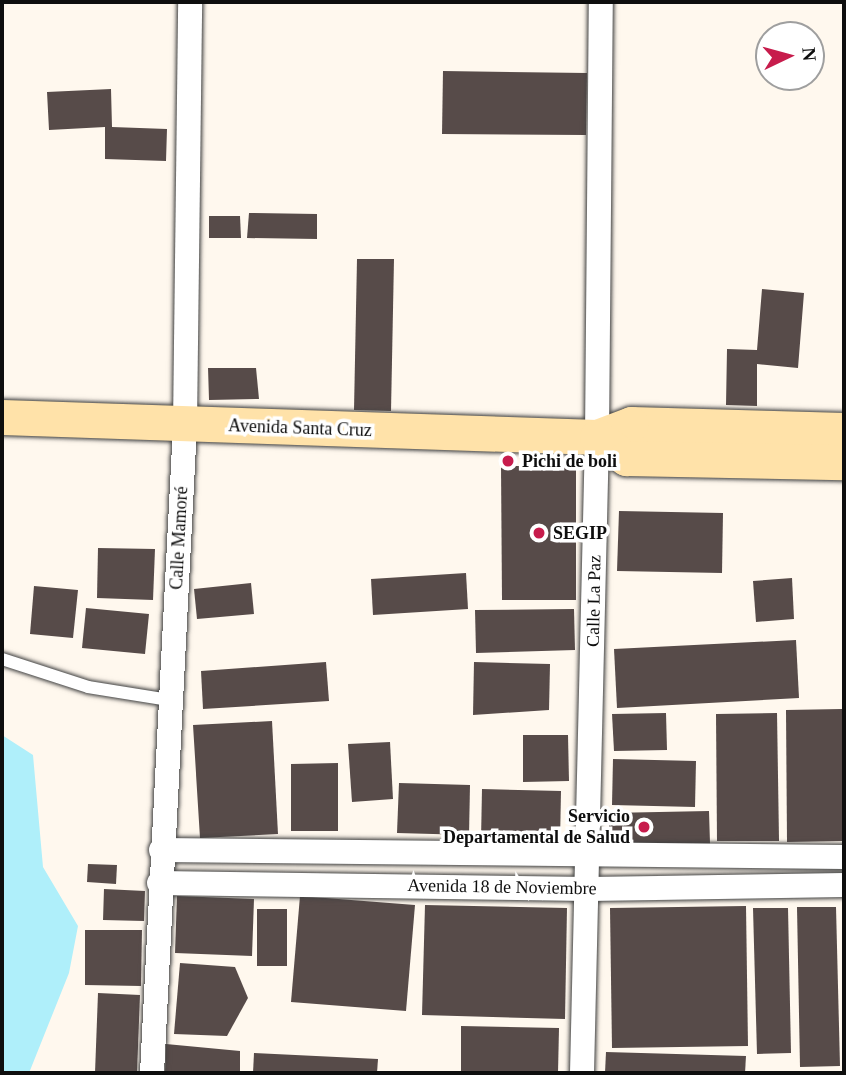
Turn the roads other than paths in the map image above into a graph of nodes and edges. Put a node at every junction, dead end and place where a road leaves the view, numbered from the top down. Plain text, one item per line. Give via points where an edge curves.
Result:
1 (190, 2) edge
2 (601, 2) edge
3 (2, 417) edge
4 (185, 425) junction
5 (844, 429) edge
6 (597, 437) junction
7 (844, 462) edge
8 (2, 659) edge
9 (169, 700) junction
10 (161, 850) junction
11 (589, 857) junction
12 (844, 857) edge
13 (159, 883) junction
14 (844, 885) edge
15 (588, 889) junction
16 (152, 1073) edge
17 (582, 1073) edge

1 - 4 street, Calle Mamoré
2 - 6 street, Calle La Paz
3 - 4 main road, Avenida Santa Cruz
4 - 6 main road, Avenida Santa Cruz
4 - 9 street, Calle Mamoré
5 - 6 main road, Avenida Santa Cruz via 631,424
6 - 7 main road via 626,458
6 - 11 street, Calle La Paz
8 - 9 lane via 88,687
9 - 10 street, Calle Mamoré
10 - 11 street, Avenida 18 de Noviembre
10 - 13 street, Calle Mamoré
11 - 12 street, Avenida 18 de Noviembre
11 - 15 street, Calle La Paz
13 - 15 street, Avenida 18 de Noviembre
13 - 16 street, Calle Mamoré
14 - 15 street, Avenida 18 de Noviembre
15 - 17 street, Calle La Paz

